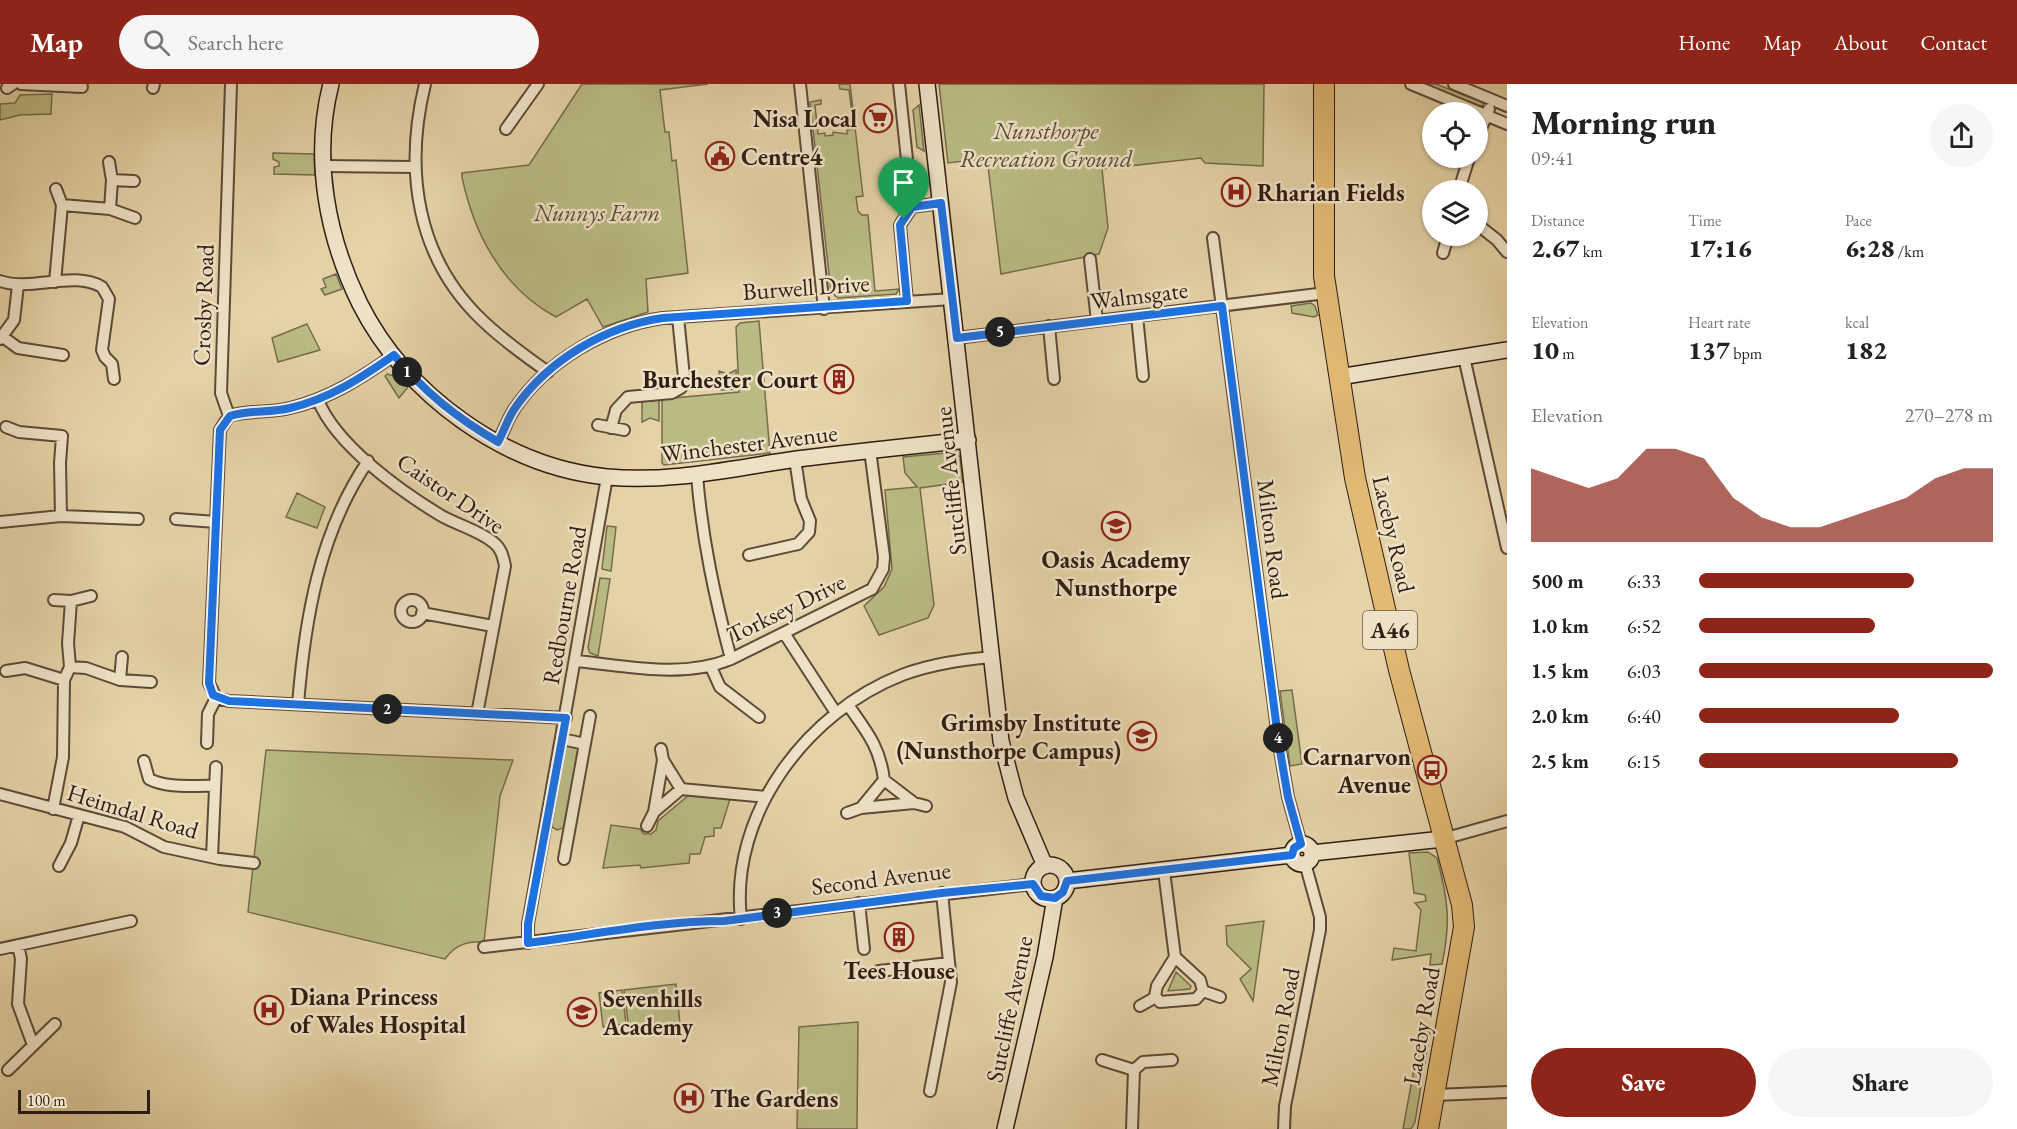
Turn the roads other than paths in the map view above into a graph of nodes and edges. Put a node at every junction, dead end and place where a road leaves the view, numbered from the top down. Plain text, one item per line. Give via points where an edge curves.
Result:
1 (21, 84) edge
2 (231, 84) edge
3 (331, 84) edge
4 (425, 84) edge
5 (538, 84) edge
6 (800, 84) edge
7 (898, 84) edge
8 (927, 84) edge
9 (1324, 84) edge
10 (1334, 84) edge
11 (1411, 84) edge
12 (1454, 84) edge
13 (54, 85) edge
14 (82, 87) dead end
15 (1492, 99) junction
16 (1455, 102) edge
17 (1507, 106) edge
18 (1488, 112) edge
19 (1488, 115) edge
20 (1507, 124) edge
21 (507, 129) dead end
22 (109, 162) dead end
23 (323, 166) junction
24 (414, 167) junction
25 (112, 180) junction
26 (134, 181) dead end
27 (56, 189) dead end
28 (941, 203) junction
29 (62, 206) junction
30 (912, 207) junction
31 (110, 210) junction
32 (135, 218) dead end
33 (1488, 233) edge
34 (1213, 238) dead end
35 (1445, 246) edge
36 (1507, 252) edge
37 (1443, 253) dead end
38 (1090, 259) dead end
39 (0, 281) edge
40 (56, 282) junction
41 (18, 285) junction
42 (1326, 292) junction
43 (952, 299) junction
44 (907, 301) junction
45 (1222, 306) junction
46 (824, 309) junction
47 (1137, 316) junction
48 (678, 317) junction
49 (1098, 321) junction
50 (1049, 326) junction
51 (2, 338) edge
52 (957, 338) junction
53 (1507, 351) edge
54 (63, 355) dead end
55 (394, 355) junction
56 (1464, 357) junction
57 (548, 372) junction
58 (1143, 376) dead end
59 (1339, 377) junction
60 (114, 379) dead end
61 (1054, 379) dead end
62 (318, 400) junction
63 (230, 416) junction
64 (598, 425) dead end
65 (6, 427) dead end
66 (611, 428) junction
67 (624, 430) dead end
68 (968, 440) junction
69 (498, 442) junction
70 (870, 450) junction
71 (795, 459) junction
72 (368, 461) junction
73 (697, 476) junction
74 (607, 477) junction
75 (61, 516) junction
76 (138, 519) dead end
77 (176, 519) dead end
78 (0, 522) edge
79 (216, 522) junction
80 (1507, 548) edge
81 (749, 555) dead end
82 (91, 596) dead end
83 (54, 600) dead end
84 (70, 602) junction
85 (422, 613) dead end
86 (493, 626) junction
87 (784, 633) junction
88 (122, 657) dead end
89 (992, 657) junction
90 (731, 659) junction
91 (576, 661) junction
92 (70, 667) junction
93 (711, 667) junction
94 (6, 671) dead end
95 (64, 680) junction
96 (120, 680) junction
97 (151, 682) dead end
98 (216, 698) junction
99 (298, 704) junction
100 (848, 705) junction
101 (836, 713) junction
102 (477, 714) junction
103 (590, 716) dead end
104 (759, 717) dead end
105 (566, 718) junction
106 (562, 740) junction
107 (207, 743) dead end
108 (585, 744) junction
109 (144, 761) dead end
110 (216, 767) dead end
111 (884, 780) junction
112 (215, 786) junction
113 (681, 789) junction
114 (0, 794) edge
115 (766, 797) junction
116 (914, 802) junction
117 (926, 806) dead end
118 (861, 808) junction
119 (53, 809) junction
120 (654, 812) junction
121 (847, 813) dead end
122 (79, 815) junction
123 (1507, 822) edge
124 (647, 826) dead end
125 (545, 834) junction
126 (567, 837) junction
127 (1443, 839) junction
128 (1303, 854) junction
129 (212, 857) junction
130 (564, 859) dead end
131 (254, 863) dead end
132 (59, 866) dead end
133 (1044, 866) junction
134 (1164, 871) junction
135 (1067, 881) junction
136 (1033, 884) junction
137 (942, 893) junction
138 (1055, 898) junction
139 (859, 903) junction
140 (741, 919) junction
141 (131, 921) dead end
142 (528, 943) junction
143 (18, 945) junction
144 (484, 948) dead end
145 (864, 949) dead end
146 (0, 950) edge
147 (1175, 957) junction
148 (949, 963) junction
149 (879, 971) dead end
150 (1203, 991) junction
151 (1220, 997) dead end
152 (1156, 998) junction
153 (1140, 1006) dead end
154 (55, 1024) dead end
155 (33, 1045) junction
156 (1102, 1060) dead end
157 (1172, 1060) dead end
158 (8, 1070) dead end
159 (1134, 1070) junction
160 (930, 1091) dead end
161 (1507, 1092) edge
162 (1435, 1095) junction
163 (1005, 1129) edge
164 (1132, 1129) edge
165 (1284, 1129) edge
166 (1428, 1129) edge

1 - 13 street
2 - 63 street, Crosby Road via 221,393
3 - 23 street, Winchester Avenue
4 - 24 street via 416,127
5 - 21 street
6 - 46 street
7 - 30 street
8 - 28 street, Sutcliffe Avenue
9 - 10 street
9 - 42 highway, Laceby Road / A46
11 - 16 street
12 - 15 street
13 - 14 street
15 - 17 street
15 - 18 street
19 - 20 street
22 - 25 street
23 - 24 street
23 - 55 street, Winchester Avenue via 329,217 340,256 371,326
24 - 57 street via 424,224 449,279 481,320
25 - 26 street
25 - 31 street
27 - 29 street
28 - 30 street
28 - 43 street, Sutcliffe Avenue
29 - 31 street
29 - 40 street
30 - 44 street via 900,225
31 - 32 street
33 - 36 street
34 - 45 street, Milton Road
35 - 37 street
38 - 49 street
39 - 41 street
40 - 41 street
40 - 60 street via 84,281 107,292 102,350 112,364
41 - 51 street via 14,320
42 - 45 street, Walmsgate
42 - 59 highway, Laceby Road / A46
43 - 44 street, Burwell Drive
43 - 52 street, Sutcliffe Avenue
44 - 46 street, Burwell Drive
45 - 47 street, Walmsgate
45 - 128 street, Milton Road via 1279,745
46 - 48 street, Burwell Drive
47 - 49 street, Walmsgate
47 - 58 street
48 - 57 street, Burwell Drive via 635,324 589,342
48 - 66 street via 684,377 681,388 672,393 628,397 616,410
49 - 50 street, Walmsgate
50 - 52 street, Walmsgate
50 - 61 street
51 - 54 street via 18,348
52 - 68 street, Sutcliffe Avenue
53 - 56 street
55 - 62 street via 359,380
55 - 69 street, Winchester Avenue via 441,404
56 - 59 street
56 - 80 street
57 - 69 street, Burwell Drive via 515,408
59 - 127 highway, Laceby Road / A46 via 1355,478
62 - 63 street
62 - 72 street, Caistor Drive via 334,428
63 - 79 street via 220,430
64 - 66 street
65 - 75 street via 62,436
66 - 67 street
68 - 70 street, Winchester Avenue
68 - 89 street, Sutcliffe Avenue
69 - 74 street, Winchester Avenue via 555,466
70 - 71 street, Winchester Avenue
70 - 87 street, Torksey Drive via 884,557 879,579 872,589 858,597
71 - 73 street, Winchester Avenue
71 - 81 street via 801,499 810,521 809,532 798,544
72 - 86 street, Caistor Drive via 441,515 498,547 504,566
72 - 99 street via 340,508 326,546 306,625
73 - 74 street, Winchester Avenue
73 - 90 street via 711,584
74 - 91 street, Redbourne Road
75 - 76 street
75 - 78 street
77 - 79 street
79 - 98 street via 209,683
82 - 84 street
83 - 84 street
84 - 92 street
85 - 86 street
86 - 102 street, Caistor Drive
87 - 90 street, Torksey Drive
87 - 101 street
88 - 96 street
89 - 100 street via 934,665 901,675
89 - 133 street, Sutcliffe Avenue via 1007,768
90 - 93 street, Torksey Drive
91 - 93 street, Torksey Drive via 666,670
91 - 105 street, Redbourne Road
92 - 95 street
92 - 96 street via 86,668
93 - 104 street via 720,687
94 - 95 street via 20,661
95 - 119 street via 63,757
96 - 97 street
98 - 99 street
98 - 107 street via 208,714
99 - 102 street
100 - 101 street
100 - 111 street via 876,744
101 - 115 street via 801,747
102 - 105 street
103 - 108 street
105 - 106 street, Redbourne Road
106 - 108 street
106 - 125 street, Redbourne Road
108 - 126 street
109 - 112 street via 149,779 157,783
110 - 112 street
111 - 116 street
111 - 118 street
112 - 129 street
113 - 115 street
113 - 120 street
113 - 120 street via 662,754
114 - 119 street, Heimdal Road
115 - 140 street via 745,853
116 - 117 street
116 - 118 street
118 - 121 street
119 - 122 street, Heimdal Road
120 - 124 street
122 - 129 street, Heimdal Road via 124,827 164,847
122 - 132 street
123 - 127 street
125 - 126 street
125 - 142 street, Redbourne Road
126 - 130 street
127 - 128 street
127 - 162 highway, Laceby Road / A46 via 1453,865 1464,927
128 - 134 street
128 - 165 street, Milton Road via 1320,916 1320,930 1285,1106
129 - 131 street, Heimdal Road
133 - 135 street via 1061,869
133 - 136 street via 1036,873
134 - 135 street
134 - 147 street
135 - 138 street via 1063,892
136 - 137 street, Second Avenue
136 - 138 street via 1041,896
137 - 139 street, Second Avenue
137 - 148 street
138 - 163 street, Sutcliffe Avenue
139 - 140 street, Second Avenue
139 - 145 street
140 - 142 street, Second Avenue
141 - 143 street
142 - 144 street, Second Avenue
143 - 146 street
143 - 155 street via 18,1004
147 - 150 street via 1200,980
147 - 152 street via 1156,986
148 - 149 street
148 - 160 street via 951,982
150 - 151 street
150 - 152 street via 1199,998 1191,1000 1164,1003
152 - 153 street
154 - 155 street
155 - 158 street
156 - 159 street
157 - 159 street via 1143,1062
159 - 164 street
161 - 162 street
162 - 166 highway, Laceby Road / A46

